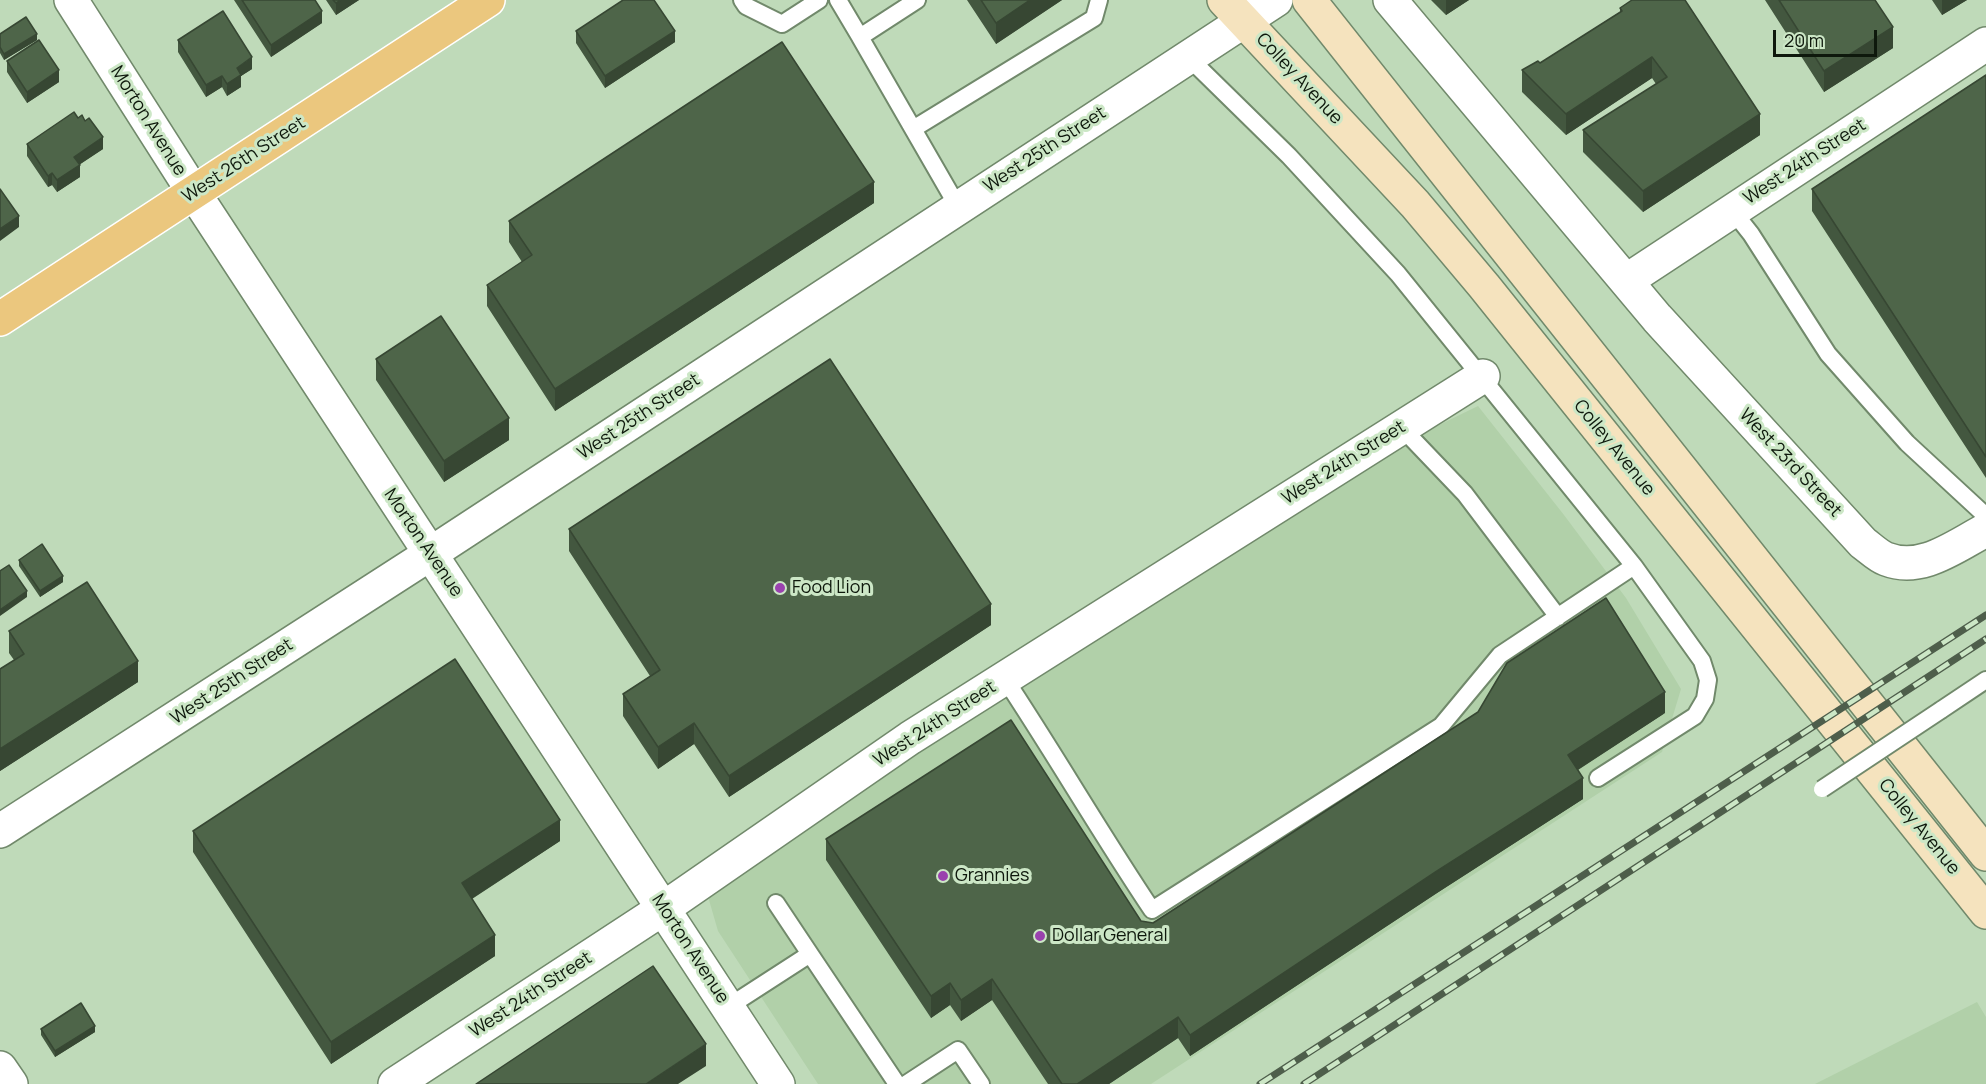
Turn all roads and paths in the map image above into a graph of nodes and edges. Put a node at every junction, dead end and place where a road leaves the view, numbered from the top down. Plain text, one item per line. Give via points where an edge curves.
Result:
1 (71, 0) edge
2 (488, 0) edge
3 (742, 0) edge
4 (819, 0) edge
5 (838, 0) edge
6 (917, 0) edge
7 (1099, 0) edge
8 (1276, 0) edge
9 (1309, 0) edge
10 (1390, 0) edge
11 (1234, 10) edge
12 (860, 37) junction
13 (1986, 44) edge
14 (1188, 57) junction
15 (913, 129) junction
16 (194, 193) junction
17 (958, 207) junction
18 (1732, 210) junction
19 (1626, 281) junction
20 (0, 319) edge
21 (1483, 376) junction
22 (1401, 427) junction
23 (1986, 516) edge
24 (1986, 530) edge
25 (430, 554) junction
26 (1634, 566) junction
27 (1558, 617) junction
28 (1005, 679) junction
29 (1986, 680) edge
30 (1598, 778) dead end
31 (1822, 789) dead end
32 (0, 831) edge
33 (1986, 854) edge
34 (776, 903) dead end
35 (664, 908) junction
36 (1986, 912) edge
37 (810, 954) junction
38 (728, 1007) junction
39 (0, 1068) edge
40 (776, 1083) edge
41 (11, 1084) edge
42 (394, 1084) edge
43 (897, 1084) edge
44 (906, 1084) edge
45 (981, 1084) edge

1 - 16 street, Morton Avenue
2 - 16 main road, West 26th Street
3 - 4 lane via 746,6 782,24
5 - 12 lane
6 - 12 lane
7 - 15 lane via 1094,18
8 - 11 street, West 25th Street
9 - 33 main road, Colley Avenue
10 - 19 street, West 23rd Street
11 - 14 street, West 25th Street
11 - 36 main road, Colley Avenue via 1415,204 1484,286
12 - 15 lane
13 - 18 street, West 24th Street
14 - 17 street, West 25th Street
14 - 21 lane via 1290,156 1398,274
15 - 17 lane
16 - 20 main road, West 26th Street
16 - 25 street, Morton Avenue
17 - 25 street, West 25th Street
18 - 19 street, West 24th Street
18 - 23 lane via 1828,354 1907,443
19 - 24 street, West 23rd Street via 1863,543 1884,559 1905,564 1926,562
21 - 22 street, West 24th Street
21 - 26 lane
22 - 27 lane via 1465,494
22 - 28 street, West 24th Street
25 - 32 street, West 25th Street
25 - 35 street, Morton Avenue
26 - 27 lane
26 - 30 lane via 1702,661 1708,680 1705,699 1695,716
27 - 28 lane via 1500,655 1441,726 1152,910
28 - 35 street, West 24th Street via 910,738
29 - 31 lane, bridge
34 - 37 lane
35 - 38 street, Morton Avenue
35 - 42 street, West 24th Street
37 - 38 lane
37 - 43 lane
38 - 40 street, Morton Avenue
39 - 41 street
44 - 45 lane via 958,1050

